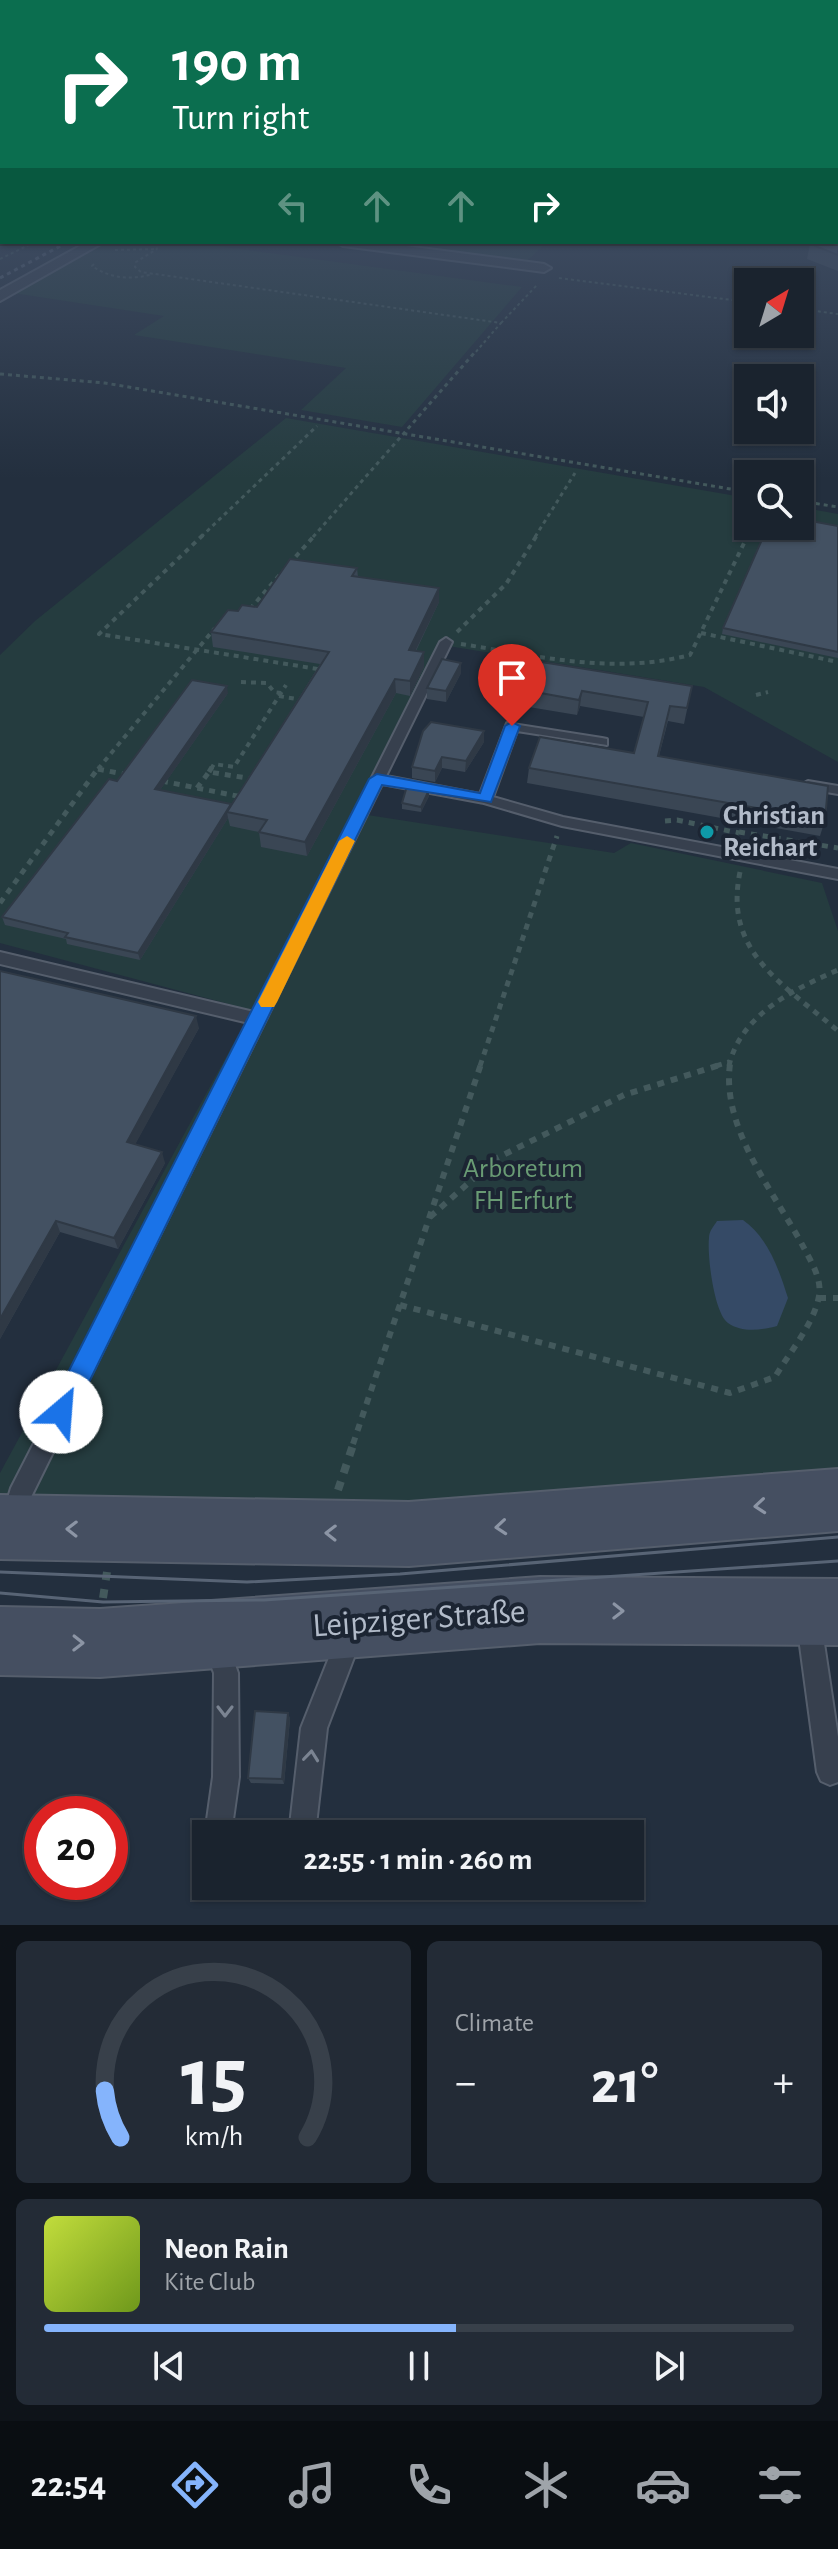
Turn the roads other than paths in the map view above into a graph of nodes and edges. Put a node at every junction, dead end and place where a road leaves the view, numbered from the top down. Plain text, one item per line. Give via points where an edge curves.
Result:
1 (446, 642) road end
2 (602, 742) dead end
3 (377, 779) junction
4 (796, 783) edge
5 (838, 790) edge
6 (485, 799) junction
7 (838, 874) edge
8 (0, 958) edge
9 (259, 1019) junction
10 (838, 1500) edge
11 (5, 1527) edge
12 (823, 1613) edge
13 (356, 1621) junction
14 (212, 1636) junction
15 (0, 1641) edge
16 (830, 1772) dead end
17 (220, 1820) edge
18 (304, 1820) edge

1 - 3 lane
2 - 6 lane via 512,726
3 - 6 lane
3 - 9 lane
4 - 5 lane
6 - 7 lane via 562,821
8 - 9 lane
9 - 11 lane
10 -> 11 main road via 409,1534
13 -> 12 main road, Leipziger Straße via 540,1610
12 - 16 lane
13 - 14 main road, Leipziger Straße
18 -> 13 lane via 314,1728
15 -> 14 main road, Leipziger Straße via 100,1643
14 -> 17 lane via 226,1673 226,1777

